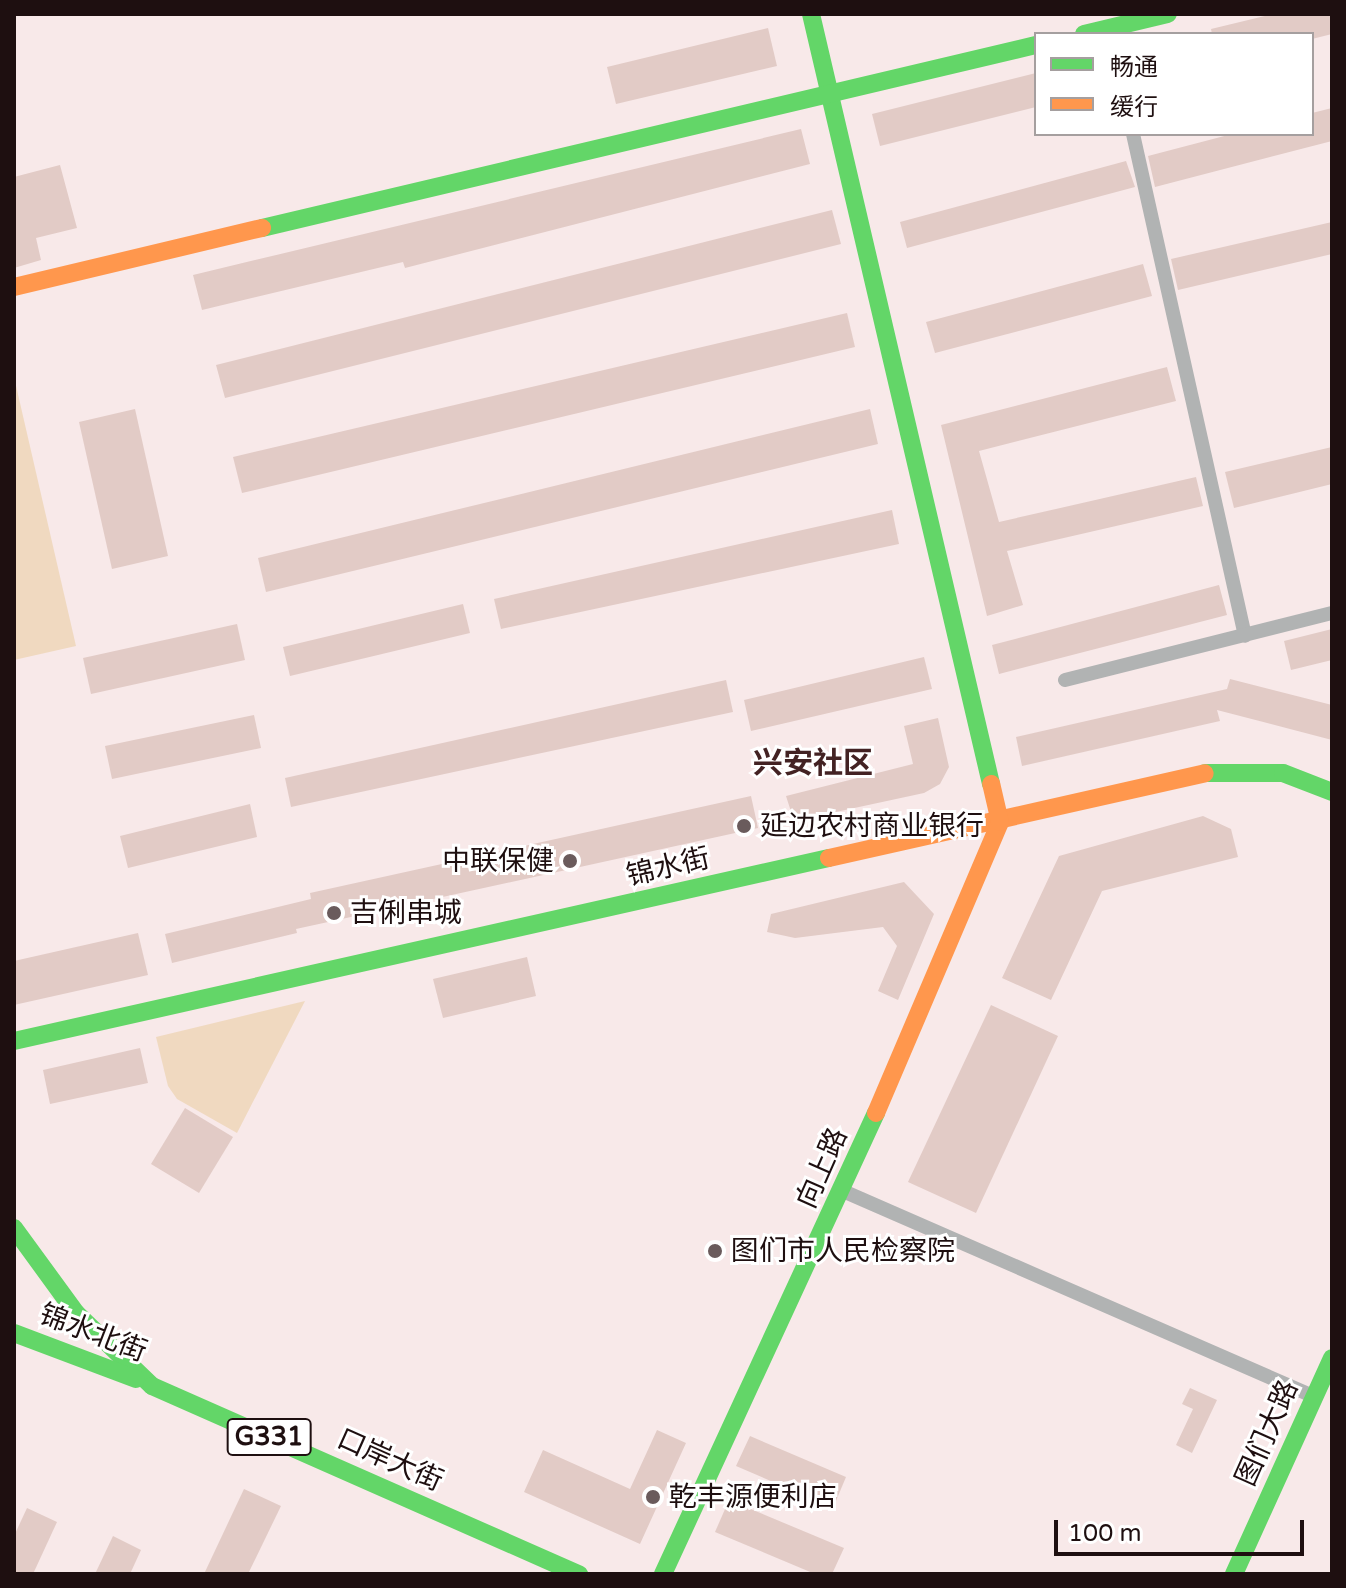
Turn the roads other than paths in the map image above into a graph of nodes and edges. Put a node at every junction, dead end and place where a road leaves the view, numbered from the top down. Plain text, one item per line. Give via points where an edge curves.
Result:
1 (811, 14) edge
2 (1168, 14) edge
3 (1110, 31) edge
4 (1034, 45) edge
5 (829, 90) junction
6 (1133, 136) edge
7 (14, 287) edge
8 (1332, 613) edge
9 (1245, 636) junction
10 (1065, 680) dead end
11 (1332, 792) edge
12 (1000, 822) junction
13 (14, 1041) edge
14 (843, 1191) junction
15 (14, 1228) edge
16 (14, 1333) edge
17 (1332, 1358) edge
18 (152, 1386) junction
19 (1315, 1397) junction
20 (579, 1574) edge
21 (663, 1574) edge
22 (1234, 1574) edge

1 - 5 main road
2 - 3 main road
4 - 5 main road
5 - 7 main road
5 - 12 main road
6 - 9 street
8 - 9 street
9 - 10 street
11 - 12 main road, 锦水街 via 1283,773 1220,770
12 - 13 main road, 锦水街
12 - 14 main road, 向上路
14 - 19 street
14 - 21 main road, 向上路
15 - 18 main road, 口岸大街 / G331 via 76,1313
16 - 18 main road, 锦水北街
17 - 19 main road, 图们大路
18 - 20 main road, 口岸大街 / G331
19 - 22 main road, 图们大路

